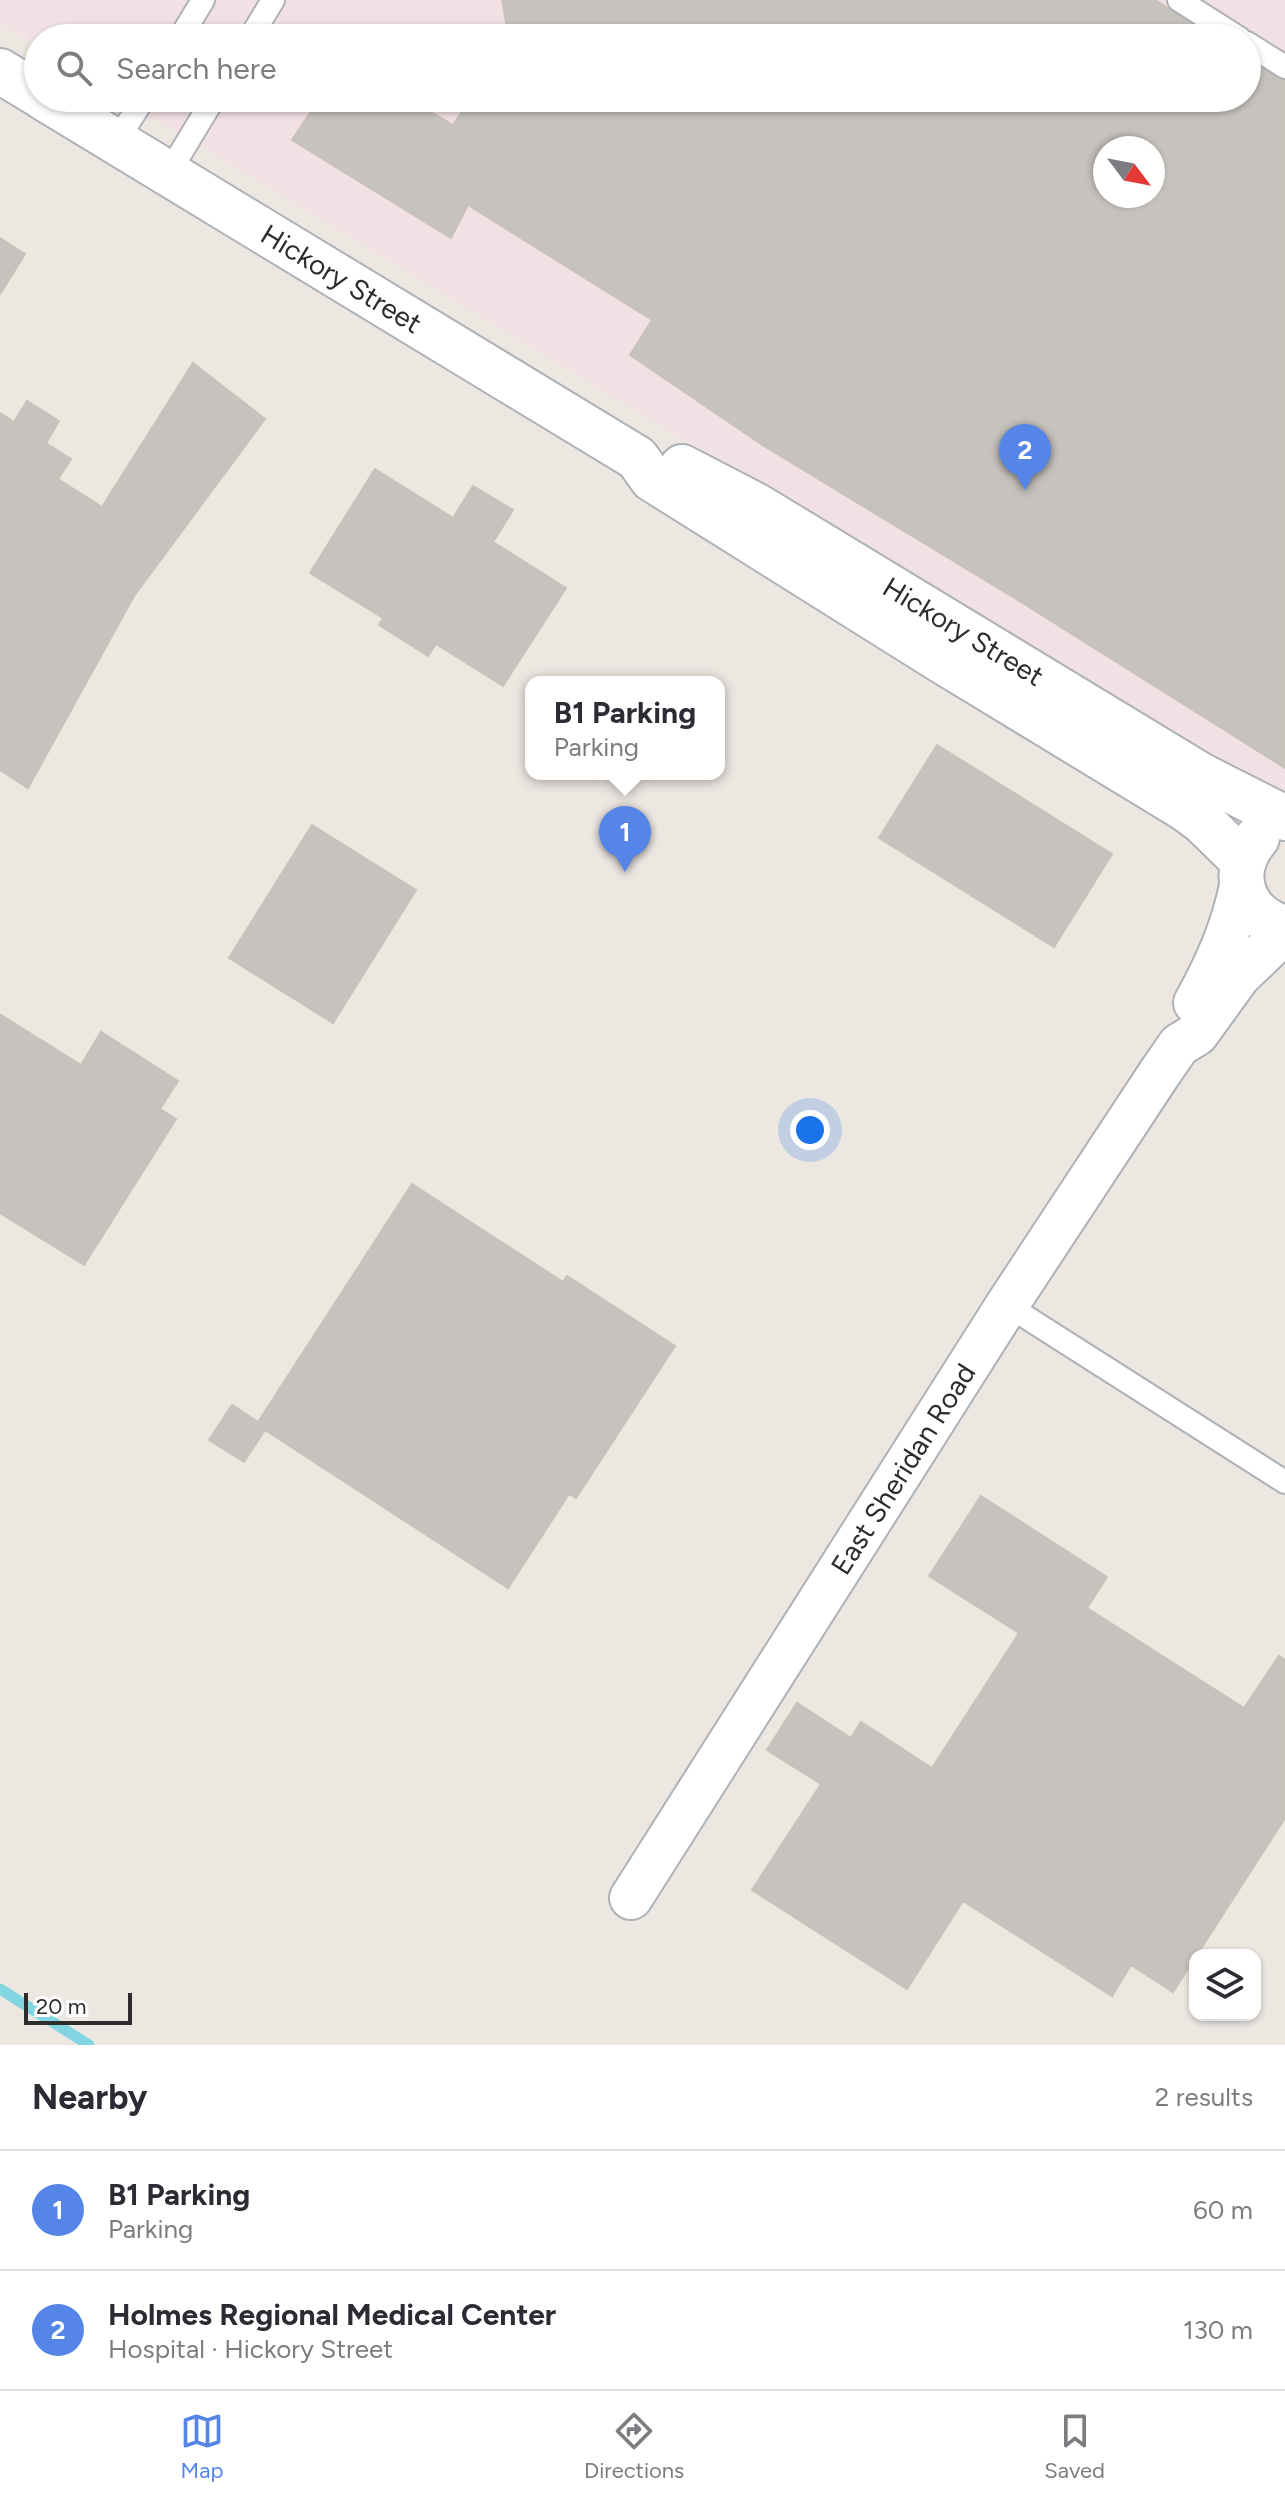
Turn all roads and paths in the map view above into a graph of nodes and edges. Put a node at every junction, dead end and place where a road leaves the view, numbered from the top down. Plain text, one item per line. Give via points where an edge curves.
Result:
1 (203, 0) edge
2 (273, 0) edge
3 (1179, 0) edge
4 (188, 24) edge
5 (258, 24) edge
6 (1217, 24) edge
7 (1261, 52) edge
8 (1285, 67) edge
9 (0, 71) edge
10 (24, 86) edge
11 (67, 112) edge
12 (135, 112) edge
13 (206, 112) edge
14 (116, 142) junction
15 (168, 174) junction
16 (948, 643) junction
17 (1285, 818) edge
18 (1242, 873) junction
19 (1285, 930) edge
20 (1179, 1045) junction
21 (1007, 1305) junction
22 (1285, 1482) edge
23 (631, 1898) dead end

1 - 4 lane
2 - 5 lane
3 - 6 lane
7 - 8 lane
9 - 10 street
11 - 14 street, Hickory Street
12 - 14 lane
13 - 15 lane
14 - 15 street, Hickory Street
15 - 16 street, Hickory Street via 637,458 652,479 758,526
16 - 17 street, Hickory Street
16 - 18 street, Hickory Street via 1202,821
17 - 18 street via 1248,848
18 - 19 street, Hickory Street via 1258,913
18 - 20 street, East Sheridan Road via 1234,918 1216,965 1182,1026
19 - 20 street, East Sheridan Road via 1239,976 1197,1034
20 - 21 street, East Sheridan Road
21 - 22 lane
21 - 23 street, East Sheridan Road

